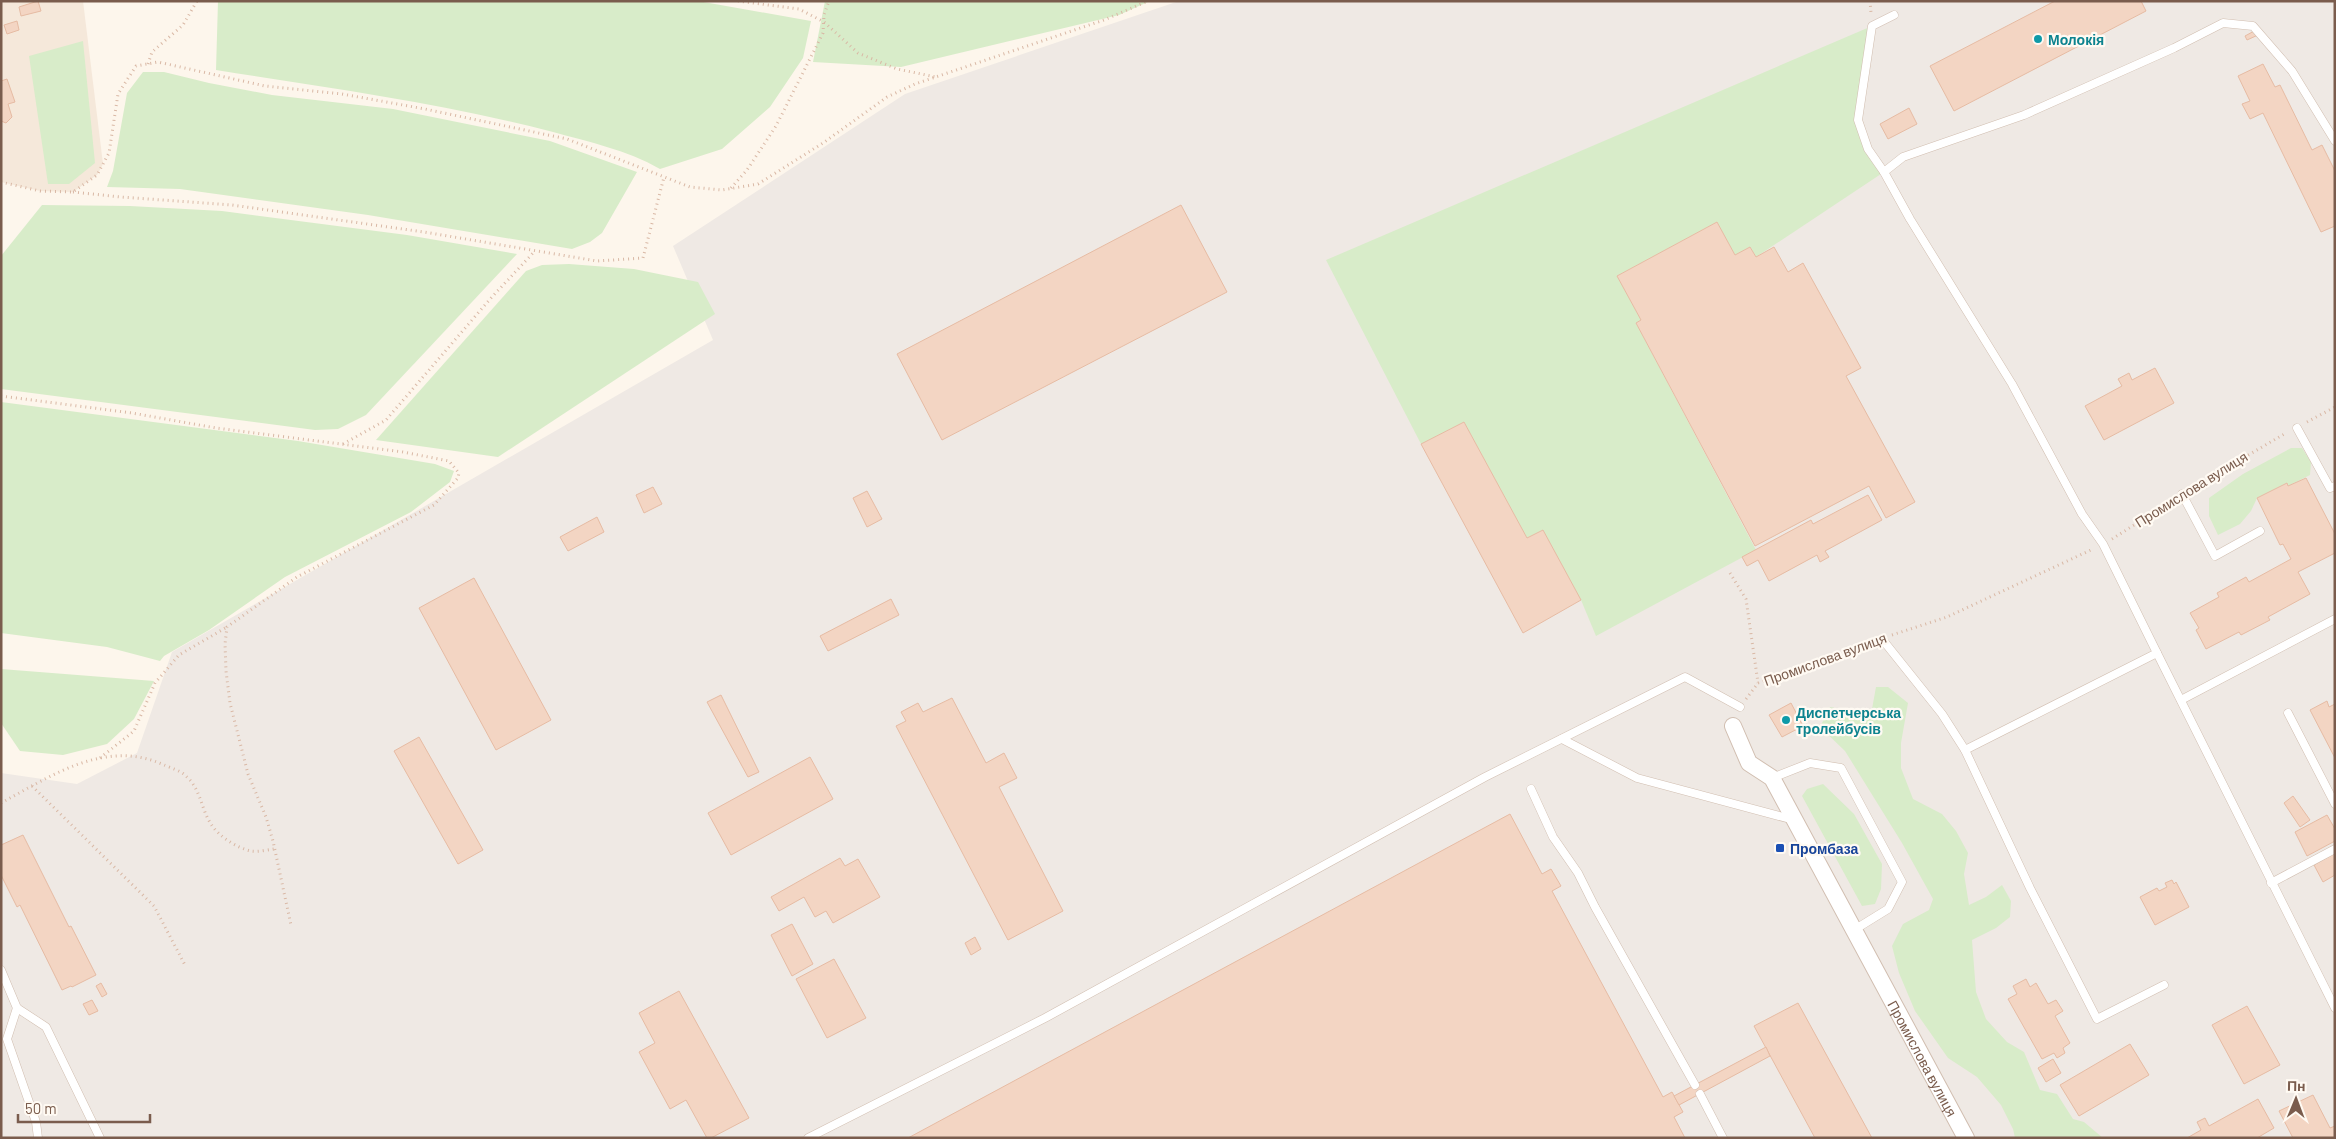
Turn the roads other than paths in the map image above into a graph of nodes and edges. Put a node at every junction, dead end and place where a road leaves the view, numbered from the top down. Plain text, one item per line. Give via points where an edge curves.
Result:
1 (1894, 15) dead end
2 (2335, 142) edge
3 (1884, 172) junction
4 (2297, 428) road end
5 (2335, 486) edge
6 (2182, 494) road end
7 (2260, 531) dead end
8 (2335, 619) edge
9 (1882, 639) road end
10 (2157, 653) junction
11 (2181, 700) junction
12 (1740, 707) road end
13 (2288, 713) dead end
14 (1733, 726) dead end
15 (1562, 739) junction
16 (1964, 750) junction
17 (1772, 778) junction
18 (1531, 789) dead end
19 (2335, 804) edge
20 (1796, 820) junction
21 (2335, 849) edge
22 (2271, 883) junction
23 (1854, 930) junction
24 (1, 970) edge
25 (2164, 985) dead end
26 (17, 1008) junction
27 (2335, 1008) edge
28 (1695, 1085) dead end
29 (1700, 1094) dead end
30 (38, 1138) edge
31 (100, 1138) edge
32 (808, 1138) edge
33 (1723, 1138) edge
34 (1966, 1138) edge

1 - 3 lane via 1872,26 1858,120 1868,149
2 - 3 lane via 2292,72 2253,26 2223,23 2024,115 1903,157
3 - 10 lane via 2012,384 2082,514 2103,544
4 - 5 lane via 2330,488
6 - 7 lane via 2215,556
8 - 11 lane
9 - 16 lane via 1942,714
10 - 11 lane
10 - 16 lane
11 - 22 lane
12 - 15 lane via 1685,677
13 - 19 lane
14 - 17 street, Промислова вулиця via 1749,763
15 - 20 lane via 1637,778
15 - 32 lane via 1045,1018
16 - 25 lane via 2097,1018
17 - 20 street, Промислова вулиця
17 - 23 lane via 1810,762 1841,768 1902,882 1888,909
18 - 28 lane via 1554,837 1578,873
20 - 23 street, Промислова вулиця
21 - 22 lane
22 - 27 lane
23 - 34 street, Промислова вулиця
24 - 26 lane
26 - 30 lane via 7,1039 36,1122
26 - 31 lane via 46,1027
29 - 33 lane

